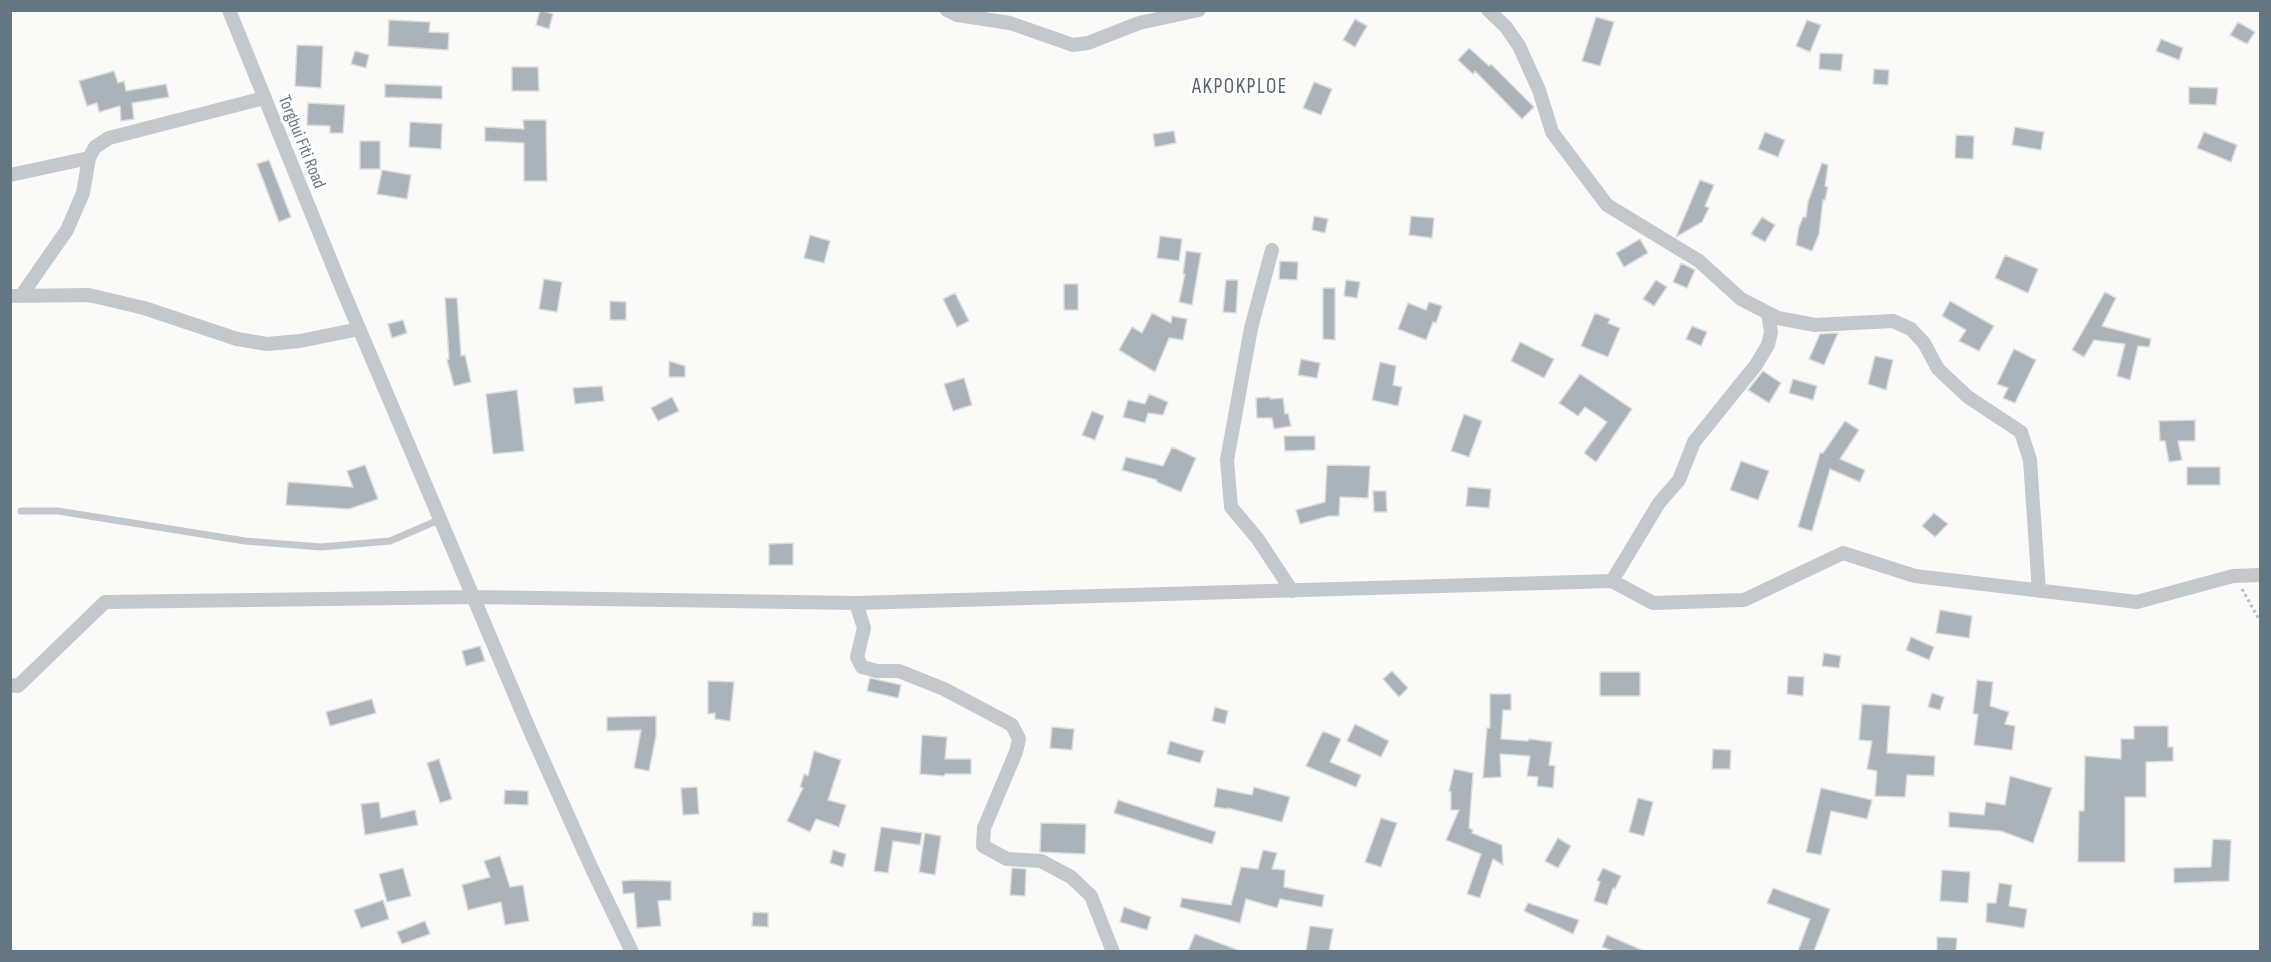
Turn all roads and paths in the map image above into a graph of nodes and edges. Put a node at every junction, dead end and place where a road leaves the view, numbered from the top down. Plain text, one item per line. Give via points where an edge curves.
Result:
1 (229, 10) edge
2 (947, 10) edge
3 (1199, 10) edge
4 (1488, 10) edge
5 (264, 98) junction
6 (89, 158) junction
7 (10, 175) edge
8 (1272, 250) dead end
9 (16, 296) edge
10 (1768, 313) junction
11 (359, 329) junction
12 (21, 511) dead end
13 (441, 519) junction
14 (2260, 575) edge
15 (2233, 576) junction
16 (1612, 581) junction
17 (1292, 591) junction
18 (2039, 591) junction
19 (474, 597) junction
20 (856, 603) junction
21 (2260, 621) edge
22 (10, 685) edge
23 (632, 951) edge
24 (1113, 951) edge

1 - 5 street, Torgbui Fiti Road
2 - 3 street via 1010,23 1073,45 1139,23
4 - 10 street via 1518,46 1539,90 1552,132 1607,205 1699,261 1742,299
5 - 6 street via 109,138 95,147
5 - 11 street, Torgbui Fiti Road
6 - 7 street
6 - 9 street via 83,193 67,230
8 - 17 street via 1251,328 1227,460 1231,507
9 - 11 street via 89,295 144,308 237,339 267,344
10 - 16 street via 1772,332 1768,345 1694,442 1679,480 1659,503
10 - 18 street via 1815,325 1893,321 1911,328 1938,369 1968,397 2021,432 2030,460
11 - 13 street, Torgbui Fiti Road
12 - 13 lane via 58,511 245,541 321,547 390,541
13 - 19 street, Torgbui Fiti Road
14 - 15 street
15 - 18 street via 2137,602
15 - 21 path
16 - 17 street
16 - 18 street via 1653,603 1744,600 1843,553 1915,576
17 - 20 street
19 - 20 street
19 - 22 street via 105,602 18,686
19 - 23 street, Torgbui Fiti Road via 578,838
20 - 24 street via 864,628 857,657 862,667 899,671 944,689 1012,725 1019,740 984,828 983,846 1007,860 1041,861 1071,877 1090,896

